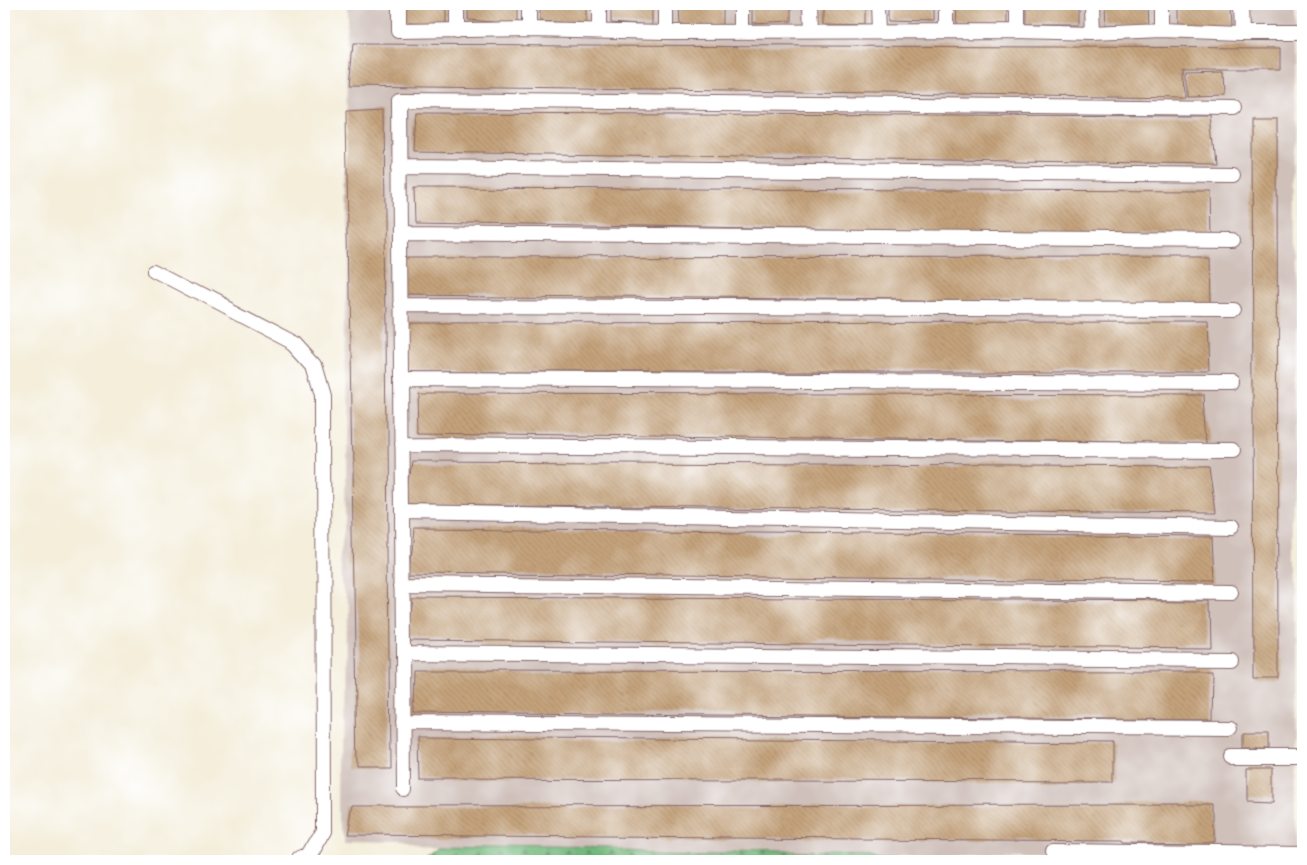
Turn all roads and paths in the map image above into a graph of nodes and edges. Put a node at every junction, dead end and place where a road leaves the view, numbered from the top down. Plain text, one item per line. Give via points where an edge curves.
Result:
1 (399, 5) edge
2 (457, 5) edge
3 (529, 5) edge
4 (598, 5) edge
5 (666, 5) edge
6 (741, 5) edge
7 (810, 5) edge
8 (879, 5) edge
9 (946, 5) edge
10 (1017, 5) edge
11 (1092, 5) edge
12 (1161, 5) edge
13 (1241, 5) edge
14 (529, 29) junction
15 (457, 30) junction
16 (598, 30) junction
17 (880, 30) junction
18 (1161, 30) junction
19 (811, 31) junction
20 (946, 31) junction
21 (1017, 31) junction
22 (666, 32) junction
23 (741, 32) junction
24 (1093, 32) junction
25 (1242, 33) junction
26 (1302, 33) edge
27 (1234, 108) dead end
28 (399, 167) junction
29 (1233, 175) dead end
30 (400, 233) junction
31 (1233, 240) dead end
32 (156, 271) dead end
33 (400, 306) junction
34 (1233, 309) dead end
35 (401, 379) junction
36 (1232, 382) dead end
37 (401, 445) junction
38 (1232, 450) dead end
39 (402, 512) junction
40 (1231, 527) dead end
41 (402, 584) junction
42 (1231, 593) dead end
43 (403, 653) junction
44 (1231, 660) dead end
45 (403, 722) junction
46 (1230, 728) dead end
47 (1230, 757) dead end
48 (1302, 757) edge
49 (404, 789) dead end
50 (1054, 851) dead end
51 (1302, 854) edge
52 (301, 860) edge

1 - 15 lane via 399,31
2 - 15 lane
3 - 14 lane
4 - 16 lane
5 - 22 lane
6 - 23 lane
7 - 19 lane
8 - 17 lane
9 - 20 lane
10 - 21 lane
11 - 24 lane
12 - 18 lane
13 - 25 lane
14 - 15 lane
14 - 16 lane
16 - 22 lane
17 - 19 lane
17 - 20 lane
18 - 24 lane
18 - 25 lane
19 - 23 lane
20 - 21 lane
21 - 24 lane
22 - 23 lane
25 - 26 lane
27 - 28 lane via 399,100
28 - 29 lane
28 - 30 lane
30 - 31 lane
30 - 33 lane
32 - 52 lane via 294,343 314,365 323,396 324,830 308,857
33 - 34 lane
33 - 35 lane
35 - 36 lane
35 - 37 lane
37 - 38 lane
37 - 39 lane
39 - 40 lane
39 - 41 lane
41 - 42 lane
41 - 43 lane
43 - 44 lane
43 - 45 lane
45 - 46 lane
45 - 49 lane
47 - 48 lane
50 - 51 lane

